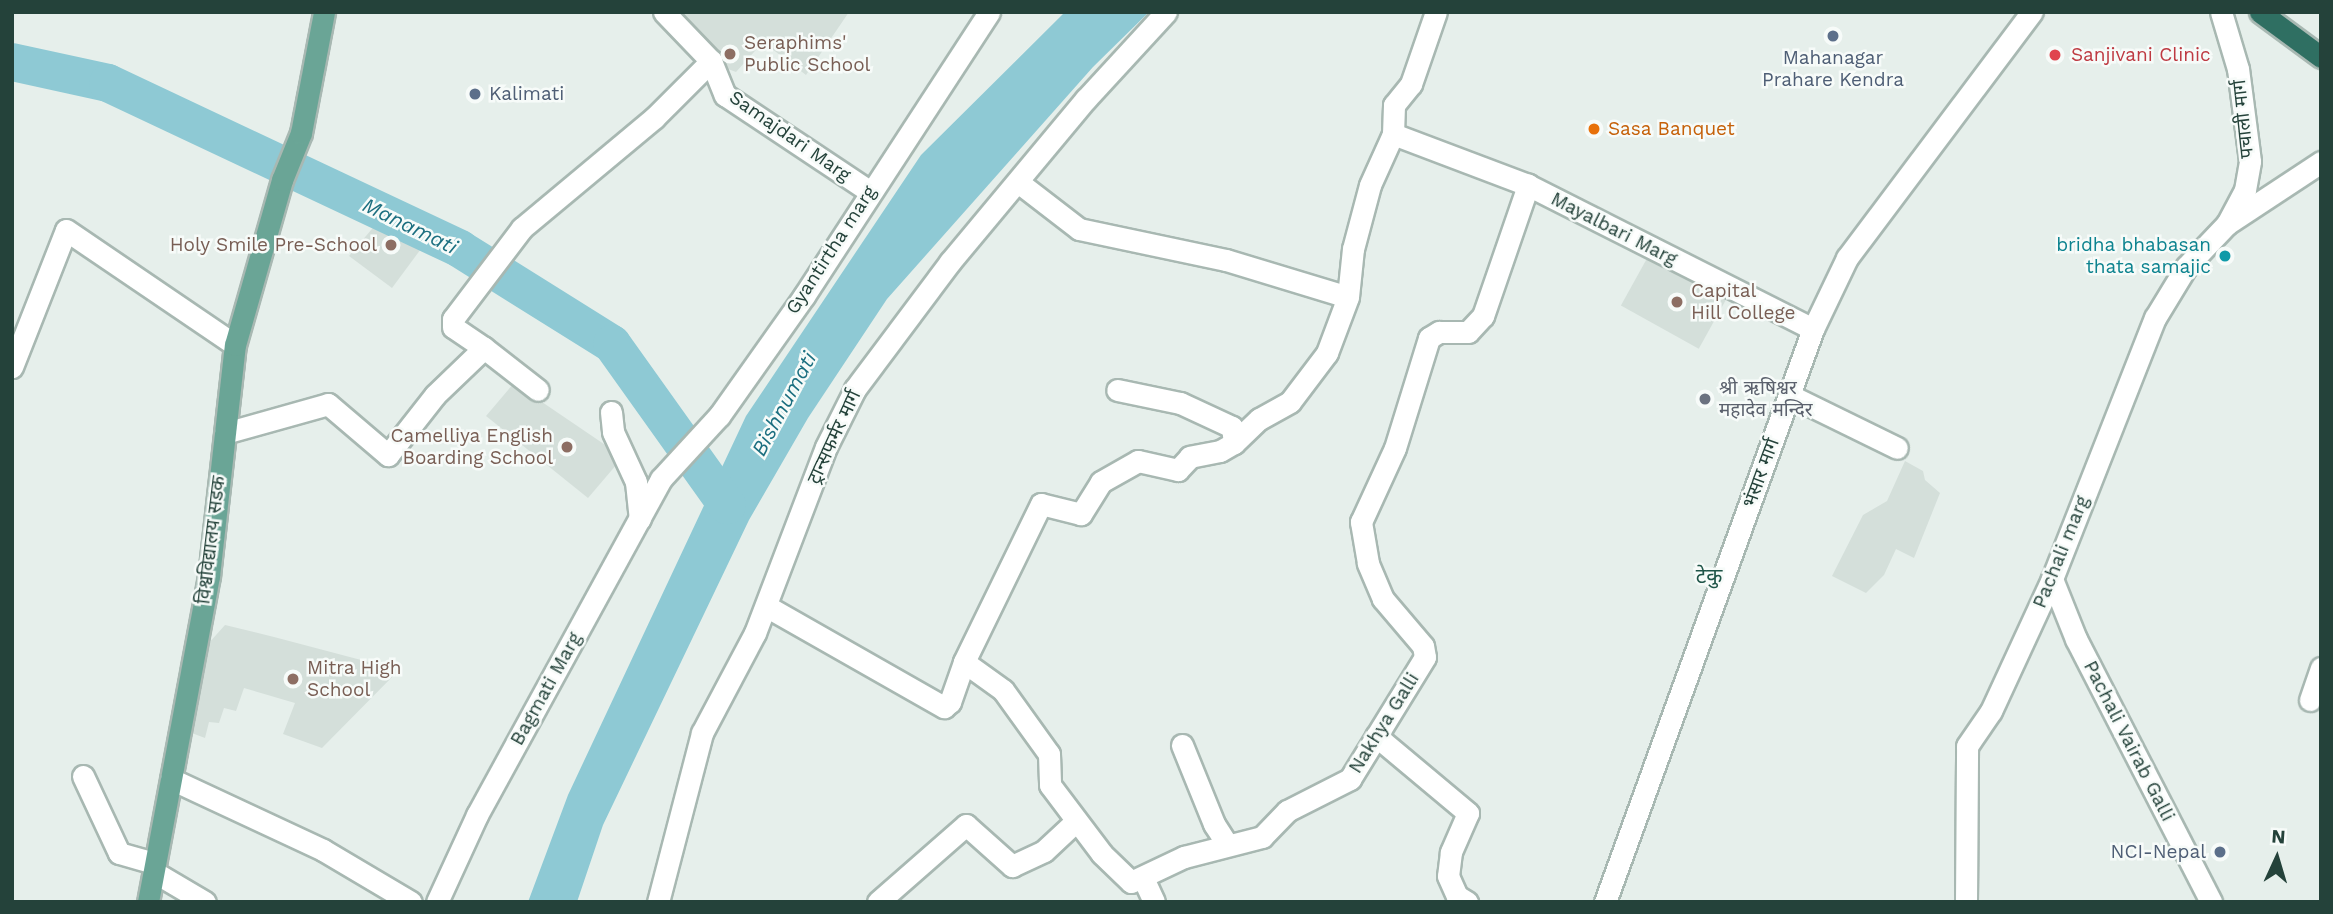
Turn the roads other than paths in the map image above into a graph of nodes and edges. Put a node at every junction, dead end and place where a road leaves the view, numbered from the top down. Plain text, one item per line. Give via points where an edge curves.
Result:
1 (324, 12) edge
2 (664, 12) edge
3 (989, 12) edge
4 (1166, 12) edge
5 (1436, 12) edge
6 (2032, 12) edge
7 (2221, 12) edge
8 (2260, 12) edge
9 (2321, 57) edge
10 (711, 61) junction
11 (1393, 134) junction
12 (2321, 162) edge
13 (1017, 183) junction
14 (1528, 185) junction
15 (869, 191) junction
16 (2227, 224) junction
17 (1348, 297) junction
18 (1813, 329) junction
19 (235, 345) junction
20 (484, 348) junction
21 (12, 367) edge
22 (538, 390) dead end
23 (1117, 390) dead end
24 (1789, 395) junction
25 (611, 412) dead end
26 (225, 433) junction
27 (1234, 443) junction
28 (1897, 448) dead end
29 (661, 479) joint
30 (640, 519) junction
31 (2052, 579) junction
32 (766, 606) junction
33 (1423, 646) joint
34 (964, 662) junction
35 (2321, 668) edge
36 (2310, 700) dead end
37 (1376, 736) junction
38 (1182, 745) dead end
39 (83, 776) dead end
40 (171, 779) junction
41 (1076, 822) junction
42 (1227, 844) junction
43 (155, 867) junction
44 (1143, 878) junction
45 (148, 902) edge
46 (205, 902) edge
47 (411, 902) edge
48 (438, 902) edge
49 (658, 902) edge
50 (878, 902) edge
51 (1154, 902) edge
52 (1467, 902) edge
53 (1605, 902) edge
54 (1966, 902) edge
55 (2211, 902) edge

1 - 19 main road, विश्वविद्यालय सडक via 301,133 282,180
2 - 10 street, Samajdari Marg
3 - 15 street, Gyantirtha marg
4 - 13 street, ट्रान्सफर्मर मार्ग
5 - 11 street via 1411,84 1394,105
6 - 18 street, भंसार मार्ग via 1847,258
7 - 16 street, पचाली मार्ग via 2238,69 2250,161 2245,190
8 - 9 highway
10 - 15 street, Samajdari Marg via 725,95
10 - 20 street via 654,118 522,228 484,275 452,324
11 - 14 street, Mayalbari Marg
11 - 17 street via 1370,185 1353,249
12 - 16 street
13 - 17 street via 1079,229 1226,260
13 - 32 street, ट्रान्सफर्मर मार्ग via 950,262 855,389 826,447
14 - 18 street, Mayalbari Marg
14 - 33 street, Mayalbari Marg via 1483,316 1468,332 1438,332 1429,338 1395,448 1361,522 1368,563 1383,599 1407,633
15 - 29 street, Gyantirtha marg via 804,296 719,416
16 - 31 street, Pachali marg via 2186,267 2155,318
17 - 27 street via 1326,353 1290,402 1259,419
18 - 24 street, भंसार मार्ग
19 - 21 street via 66,230
19 - 26 main road, विश्वविद्यालय सडक
20 - 22 street
20 - 26 street via 435,395 388,454 328,404
23 - 27 street via 1180,403 1232,427
24 - 28 street
24 - 53 street, भंसार मार्ग
25 - 30 street via 613,432 636,482
26 - 40 main road, विश्वविद्यालय सडक via 209,576
27 - 34 street via 1190,457 1178,470 1138,461 1101,482 1081,514 1041,504
29 - 30 street, Bagmati Marg
30 - 48 street, Bagmati Marg via 477,815
31 - 54 street, Pachali marg via 1991,711 1967,746
31 - 55 street, Pachali Vairab Galli via 2076,639
32 - 34 street via 944,706 950,702
32 - 49 street, ट्रान्सफर्मर मार्ग via 702,733
33 - 37 street, Nakhya Galli via 1425,657
34 - 41 street via 1003,690 1049,754 1050,785
35 - 36 street
37 - 42 street, Nakhya Galli via 1350,779 1287,811 1262,837
37 - 52 street via 1468,813 1451,852 1448,876 1457,896
38 - 42 street via 1214,824
39 - 43 street via 119,853
40 - 43 main road, विश्वविद्यालय सडक
40 - 47 street via 323,850
41 - 44 street via 1131,882
41 - 50 street via 1044,851 1012,866 966,825
42 - 44 street, Nakhya Galli via 1184,857
43 - 45 main road, विश्वविद्यालय सडक
43 - 46 street
44 - 51 street

